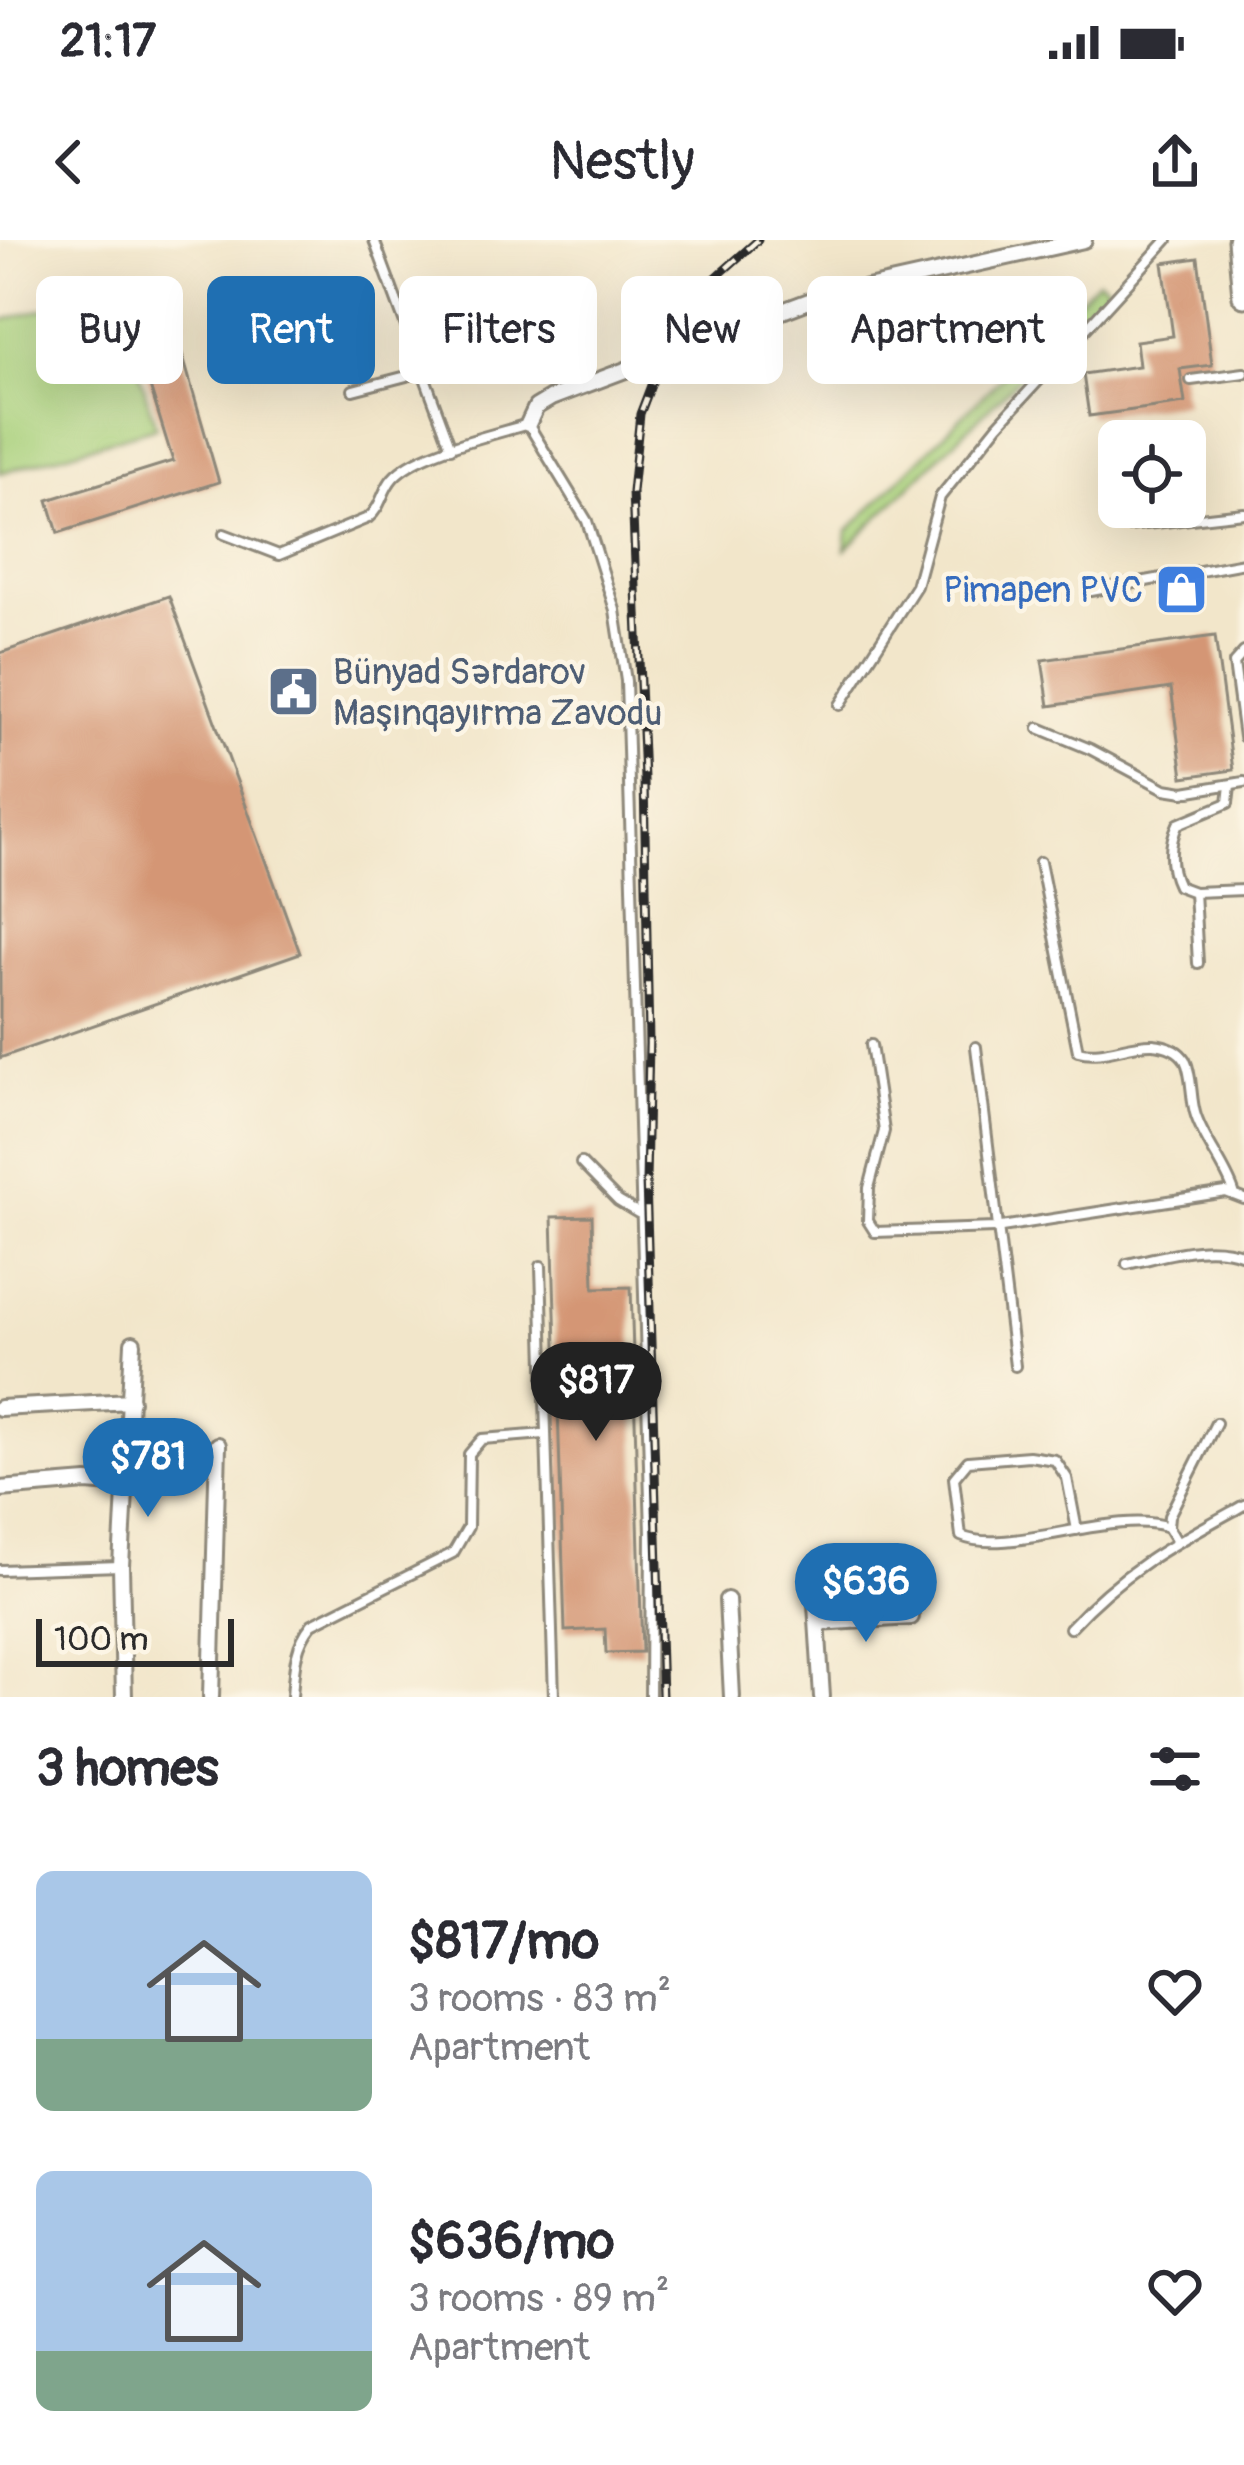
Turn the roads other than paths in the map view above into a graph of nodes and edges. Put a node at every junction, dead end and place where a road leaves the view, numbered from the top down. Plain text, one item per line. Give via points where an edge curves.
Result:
1 (374, 240) edge
2 (1084, 240) edge
3 (1167, 240) edge
4 (1238, 242) edge
5 (1244, 296) edge
6 (399, 309) edge
7 (1244, 373) edge
8 (399, 379) edge
9 (1191, 380) dead end
10 (426, 384) edge
11 (353, 390) dead end
12 (528, 424) junction
13 (451, 448) junction
14 (1244, 513) edge
15 (1206, 517) edge
16 (224, 534) dead end
17 (1244, 563) edge
18 (1091, 591) dead end
19 (1244, 652) edge
20 (840, 704) dead end
21 (1039, 728) dead end
22 (1244, 736) edge
23 (1244, 782) edge
24 (1230, 785) junction
25 (1040, 862) dead end
26 (1244, 890) edge
27 (1194, 892) junction
28 (1198, 963) dead end
29 (872, 1045) dead end
30 (976, 1047) dead end
31 (581, 1163) dead end
32 (1234, 1192) junction
33 (1244, 1199) edge
34 (639, 1214) junction
35 (995, 1228) junction
36 (1244, 1255) edge
37 (1127, 1264) dead end
38 (541, 1266) dead end
39 (133, 1343) dead end
40 (1015, 1366) dead end
41 (130, 1402) junction
42 (0, 1408) edge
43 (1216, 1423) dead end
44 (544, 1434) junction
45 (218, 1445) dead end
46 (125, 1485) junction
47 (0, 1490) edge
48 (1244, 1505) edge
49 (1168, 1527) junction
50 (1077, 1530) junction
51 (1177, 1542) junction
52 (122, 1566) junction
53 (0, 1570) edge
54 (815, 1589) dead end
55 (728, 1600) dead end
56 (911, 1617) dead end
57 (818, 1624) junction
58 (1070, 1628) dead end
59 (124, 1697) edge
60 (211, 1697) edge
61 (292, 1697) edge
62 (554, 1697) edge
63 (650, 1697) edge
64 (732, 1697) edge
65 (822, 1697) edge

1 - 6 lane
2 - 12 street via 760,317 551,398
3 - 20 lane via 940,496 916,586
4 - 5 main road
7 - 9 lane
8 - 11 lane
10 - 13 lane
12 - 13 lane
12 - 34 lane via 587,521 621,638
13 - 16 lane via 390,480 368,518 288,553 268,554
14 - 15 lane
17 - 18 lane
19 - 22 lane via 1234,663
21 - 24 lane via 1165,790
23 - 24 lane
24 - 27 lane via 1228,803 1178,824 1171,842 1178,886
25 - 32 lane via 1078,1051 1175,1049 1201,1129
26 - 27 lane
27 - 28 lane
29 - 35 lane via 884,1131 872,1167 869,1227
30 - 35 lane
31 - 34 lane
32 - 33 lane
32 - 35 lane
34 - 63 lane
35 - 40 lane
36 - 37 lane via 1215,1248
38 - 44 lane
39 - 41 street
41 - 42 street
41 - 46 street
43 - 49 lane
44 - 61 lane via 474,1444 468,1527 453,1553 312,1624 295,1655
44 - 62 lane
45 - 60 street
46 - 47 street
46 - 52 street
48 - 51 lane
49 - 50 lane
49 - 51 lane
50 - 50 lane via 971,1540 958,1527 954,1478 968,1462 1055,1460 1067,1478
51 - 58 lane via 1115,1582
52 - 53 lane
52 - 59 street
54 - 57 street
55 - 64 street
56 - 57 street
57 - 65 street

